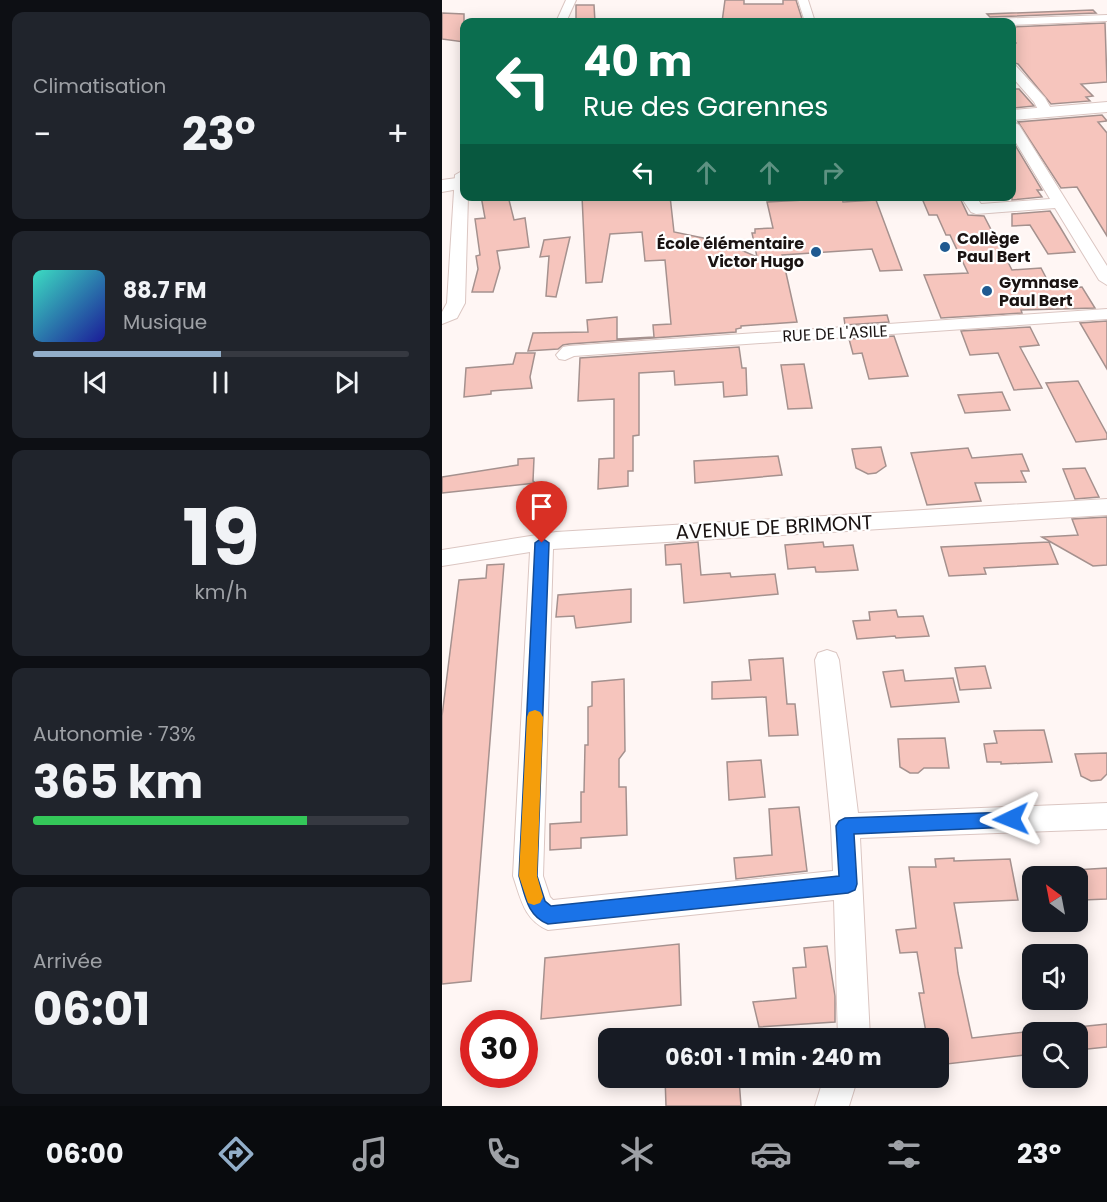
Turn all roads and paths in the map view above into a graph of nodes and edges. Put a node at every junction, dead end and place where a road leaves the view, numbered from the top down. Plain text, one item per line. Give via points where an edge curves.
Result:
1 (571, 0) edge
2 (803, 0) edge
3 (563, 18) edge
4 (809, 18) edge
5 (1106, 18) edge
6 (1016, 21) edge
7 (1016, 74) edge
8 (1106, 102) edge
9 (1016, 107) edge
10 (1106, 107) edge
11 (1044, 108) junction
12 (1016, 114) edge
13 (1016, 130) edge
14 (442, 177) edge
15 (460, 179) edge
16 (460, 180) edge
17 (442, 186) edge
18 (462, 201) edge
19 (971, 201) edge
20 (1061, 203) junction
21 (1106, 280) edge
22 (1106, 314) edge
23 (442, 319) edge
24 (565, 355) dead end
25 (1106, 507) edge
26 (542, 543) junction
27 (442, 558) edge
28 (827, 660) dead end
29 (1106, 816) edge
30 (845, 826) junction
31 (848, 884) junction
32 (855, 1028) edge
33 (838, 1088) edge
34 (832, 1106) edge

1 - 3 street
2 - 4 street
5 - 6 street
7 - 11 street
8 - 11 main road
9 - 11 main road
10 - 11 main road
11 - 12 main road
13 - 20 street
14 - 15 main road
16 - 17 main road
18 - 23 street via 456,303 451,314
19 - 20 street via 976,209
20 - 21 street
22 - 24 street, RUE DE L'ASILE via 569,351
25 - 26 street, AVENUE DE BRIMONT
26 - 27 street, AVENUE DE BRIMONT
26 - 31 street via 528,876 538,906 548,915
28 - 30 street
29 - 30 street
30 - 31 street
31 - 32 street
33 - 34 street

